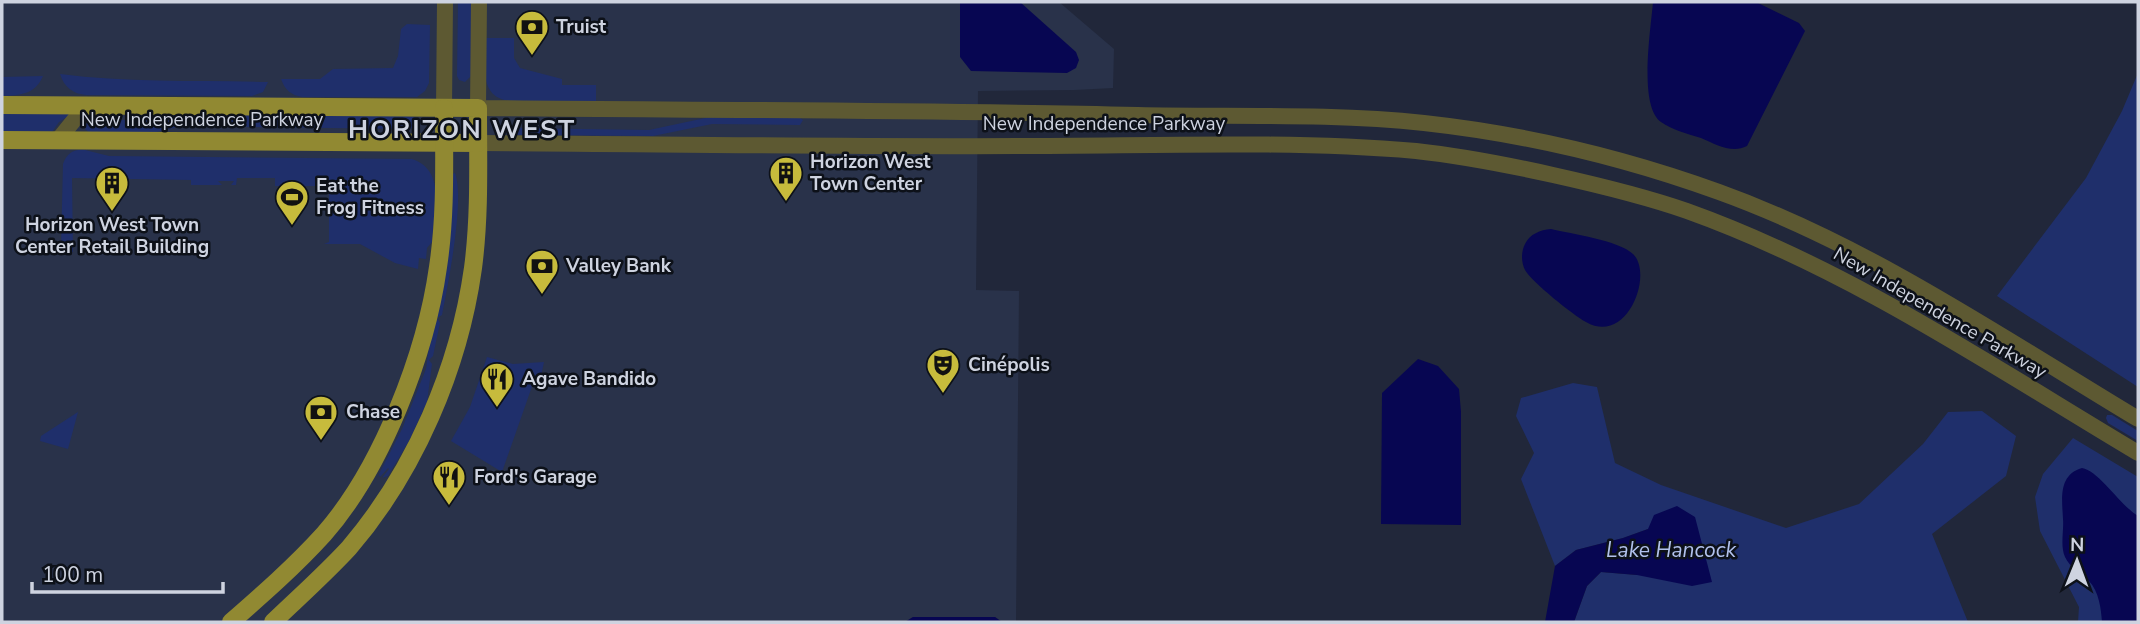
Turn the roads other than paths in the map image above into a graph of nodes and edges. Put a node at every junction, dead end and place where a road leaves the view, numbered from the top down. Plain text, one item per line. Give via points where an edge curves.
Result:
1 (445, 2) edge
2 (479, 2) edge
3 (2, 105) edge
4 (109, 105) junction
5 (444, 108) junction
6 (478, 108) junction
7 (2, 140) edge
8 (58, 140) junction
9 (444, 142) junction
10 (478, 143) junction
11 (2138, 419) edge
12 (2138, 453) edge
13 (231, 622) edge
14 (272, 622) edge

1 - 5 street
2 - 6 street
3 - 4 main road, New Independence Parkway
4 - 5 main road, New Independence Parkway
4 - 8 street via 75,119
5 - 6 main road, New Independence Parkway
5 - 9 main road
6 - 10 main road
6 - 11 street, New Independence Parkway via 1358,118 1506,135 1617,160 1720,192 1799,226 1883,267
7 - 8 main road, New Independence Parkway
8 - 9 main road, New Independence Parkway
9 - 10 main road, New Independence Parkway
9 - 13 main road via 442,228 434,291 419,348 390,422 366,473 325,533
10 - 12 street, New Independence Parkway via 1242,144 1420,152 1501,164 1610,188 1686,211 1782,250 1855,285
10 - 14 main road via 472,268 461,325 438,400 405,464 350,547

